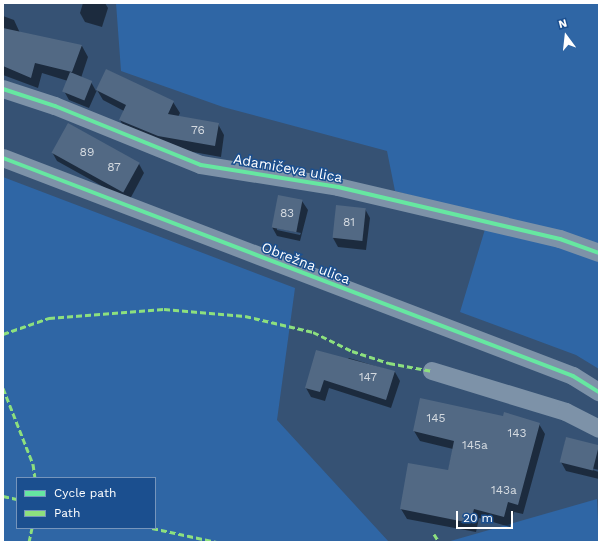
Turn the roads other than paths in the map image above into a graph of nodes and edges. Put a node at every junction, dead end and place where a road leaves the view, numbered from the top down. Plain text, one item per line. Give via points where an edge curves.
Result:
1 (3, 89) edge
2 (3, 158) edge
3 (599, 253) edge
4 (432, 371) dead end
5 (599, 392) edge
6 (599, 429) edge

1 - 3 street, Adamičeva ulica via 55,106 201,165 338,187 560,239
2 - 5 street, Obrežna ulica via 573,376
4 - 6 street via 566,412

